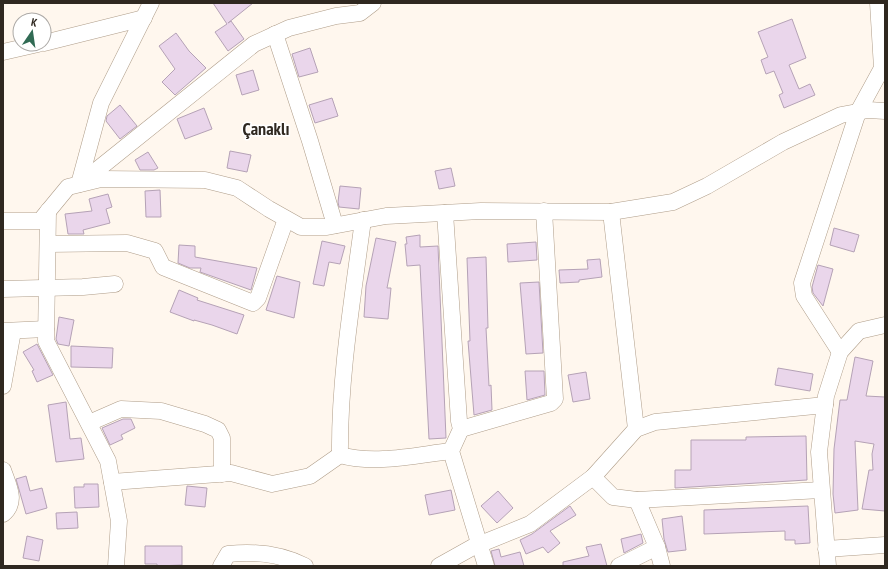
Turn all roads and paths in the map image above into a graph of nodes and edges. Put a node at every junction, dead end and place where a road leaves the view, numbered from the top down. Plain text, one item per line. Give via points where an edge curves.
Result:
1 (151, 3) edge
2 (373, 3) edge
3 (878, 3) edge
4 (144, 18) junction
5 (275, 34) junction
6 (52, 41) edge
7 (885, 111) edge
8 (858, 112) junction
9 (79, 184) junction
10 (544, 211) junction
11 (48, 212) junction
12 (611, 212) junction
13 (445, 213) junction
14 (286, 218) junction
15 (363, 220) junction
16 (3, 221) edge
17 (335, 225) junction
18 (48, 244) junction
19 (115, 284) dead end
20 (47, 287) junction
21 (3, 289) edge
22 (885, 325) edge
23 (46, 329) junction
24 (8, 331) edge
25 (840, 352) junction
26 (3, 386) edge
27 (825, 405) junction
28 (89, 423) junction
29 (462, 429) junction
30 (636, 429) junction
31 (451, 450) junction
32 (340, 455) junction
33 (3, 470) edge
34 (222, 474) junction
35 (593, 477) junction
36 (112, 482) junction
37 (821, 490) junction
38 (637, 500) junction
39 (3, 514) edge
40 (480, 544) junction
41 (885, 545) edge
42 (657, 547) junction
43 (826, 549) junction
44 (116, 566) edge
45 (221, 566) edge
46 (305, 566) edge
47 (439, 566) edge
48 (486, 566) edge
49 (619, 566) edge
50 (662, 566) edge
51 (828, 566) edge

1 - 4 street
2 - 5 street via 360,13 336,16
3 - 8 street via 882,68
4 - 6 street
4 - 9 street via 101,103
5 - 9 street via 254,44
5 - 17 street
7 - 8 street
8 - 12 street via 841,115 791,138 707,186 673,202
8 - 25 street via 802,283 804,296
9 - 11 street via 68,187
9 - 14 street via 101,179 205,180 236,188
10 - 12 street
10 - 13 street
10 - 29 street via 555,399 551,403
11 - 16 street via 40,221
11 - 18 street
12 - 30 street
13 - 15 street via 386,216
13 - 29 street via 459,421
14 - 17 street via 301,227
14 - 18 street via 258,298 253,304 163,267 155,251 127,243
15 - 17 street
15 - 32 street via 350,315
18 - 20 street
19 - 20 street
20 - 21 street
20 - 23 street
22 - 25 street via 859,331
23 - 24 street
23 - 28 street via 46,341
24 - 26 street
25 - 27 street
27 - 30 street via 655,422
27 - 37 street via 819,452
28 - 34 street via 121,409 161,411 205,424 218,430 222,438
28 - 36 street via 108,461
29 - 31 street
30 - 35 street
31 - 32 street via 388,459 350,458
31 - 40 street
32 - 34 street via 310,476 272,484 231,473
33 - 39 street via 11,496 8,509
34 - 36 street
35 - 38 street via 613,497
35 - 40 street via 530,524
36 - 44 street via 119,521
37 - 38 street
37 - 43 street
38 - 42 street
40 - 47 street
40 - 48 street
41 - 43 street
42 - 49 street
42 - 50 street
43 - 51 street
45 - 46 street via 228,554 251,552 293,560

